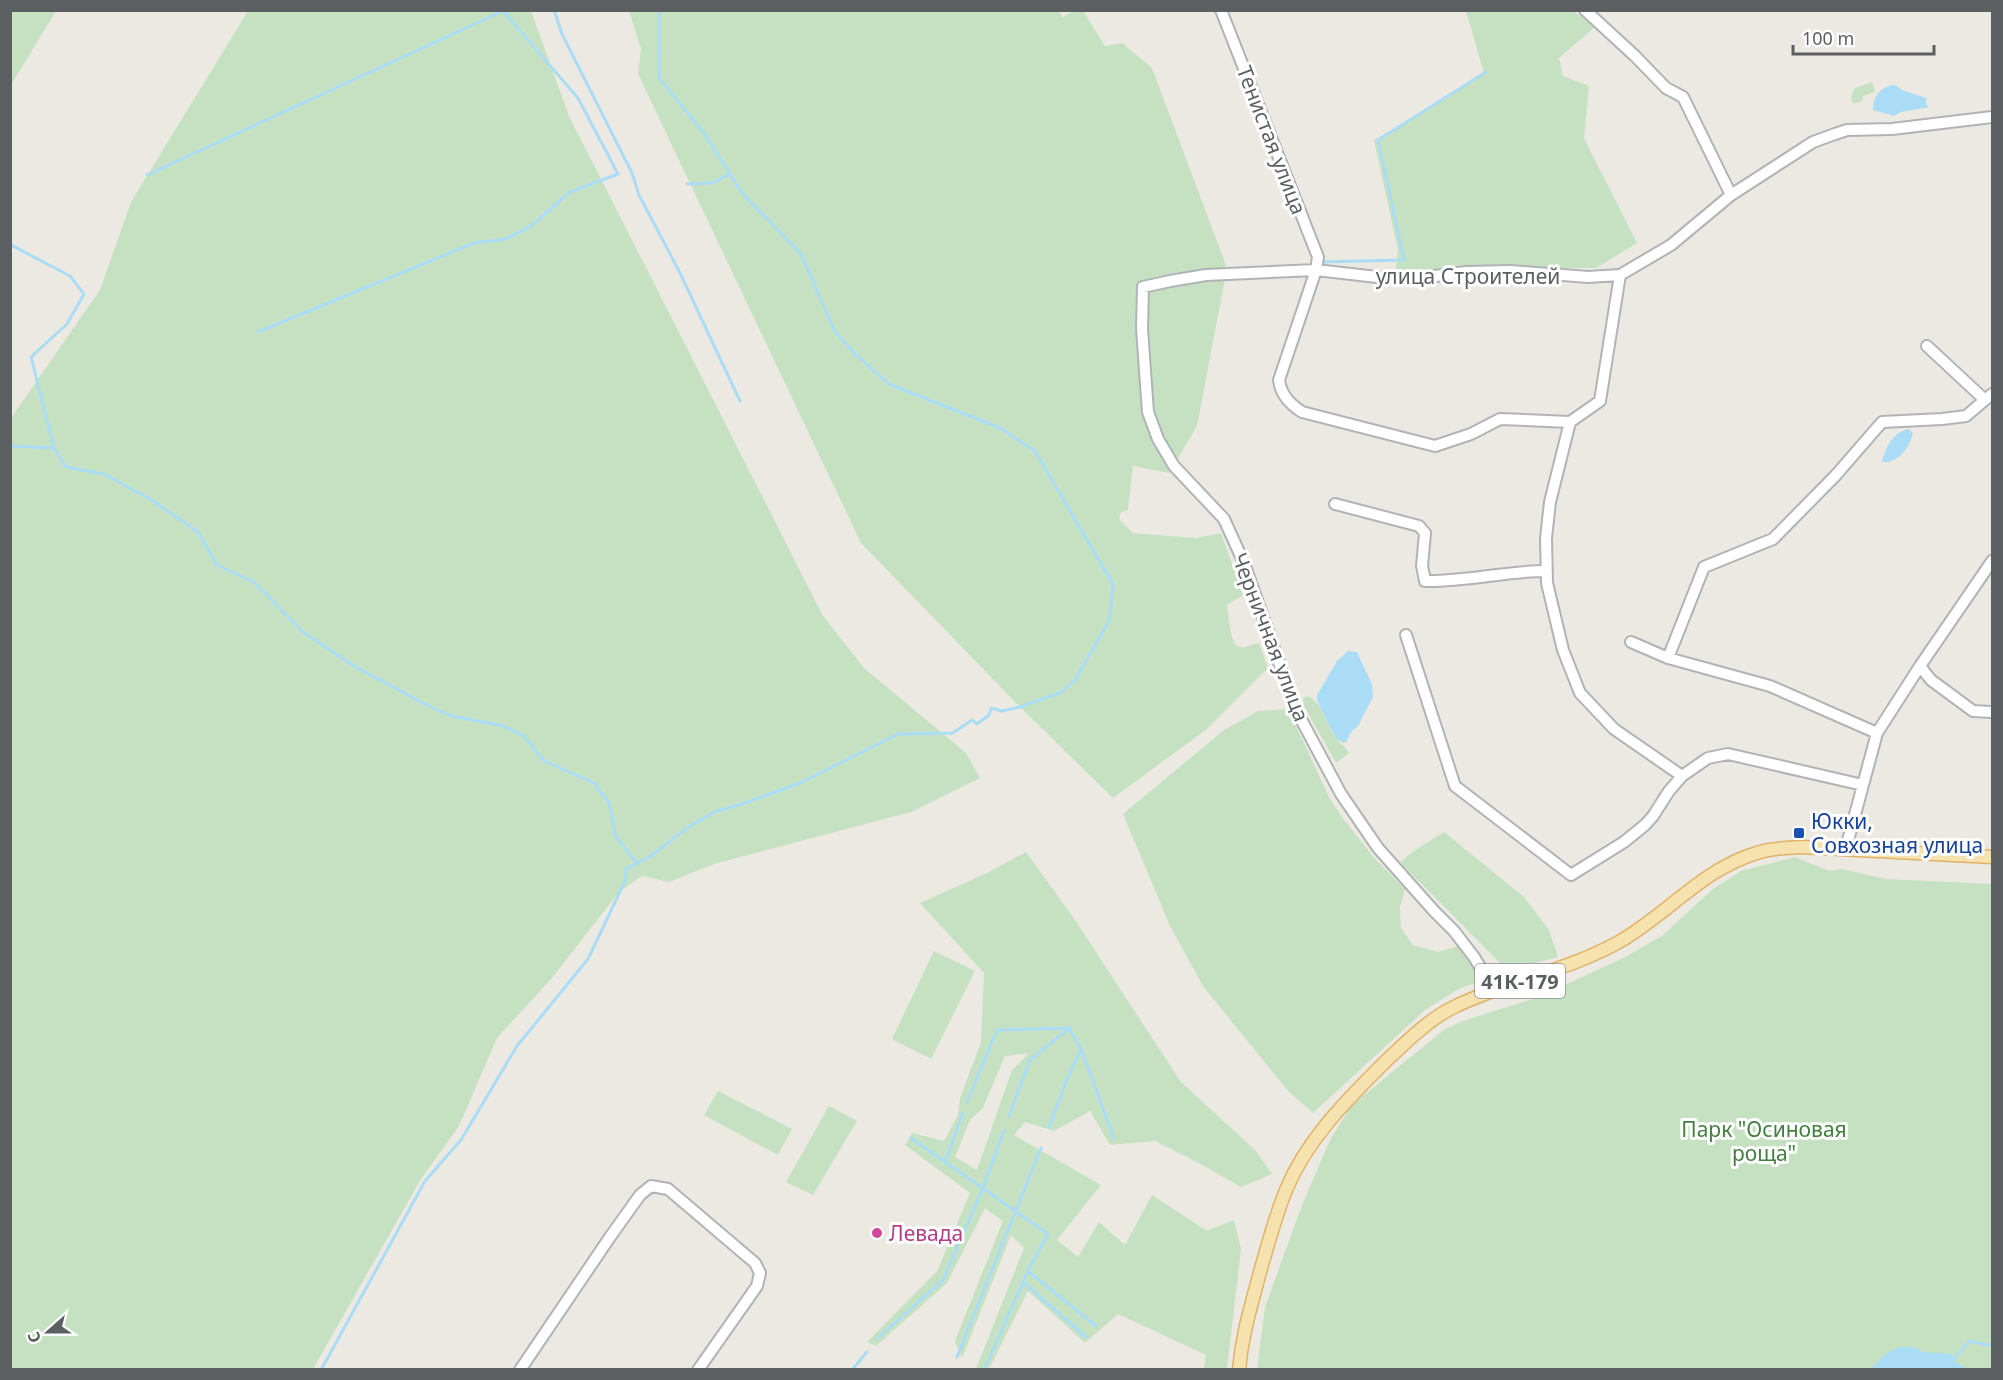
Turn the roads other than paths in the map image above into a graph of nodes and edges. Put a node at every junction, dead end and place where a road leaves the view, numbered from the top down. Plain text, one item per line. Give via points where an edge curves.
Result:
1 (1221, 10) edge
2 (1585, 10) edge
3 (1992, 117) edge
4 (1731, 195) junction
5 (1316, 270) junction
6 (1620, 275) junction
7 (1143, 287) joint
8 (1927, 346) dead end
9 (1989, 397) edge
10 (1570, 422) junction
11 (1335, 504) dead end
12 (1992, 561) edge
13 (1546, 571) junction
14 (1406, 635) dead end
15 (1631, 642) dead end
16 (1668, 658) junction
17 (1920, 666) junction
18 (1992, 712) edge
19 (1877, 733) junction
20 (1682, 776) junction
21 (1863, 785) junction
22 (1845, 848) junction
23 (1992, 857) edge
24 (1494, 990) junction
25 (520, 1370) edge
26 (698, 1370) edge
27 (1239, 1370) edge

1 - 5 street, Тенистая улица via 1316,252
2 - 4 street via 1666,88 1683,97
3 - 4 street via 1892,129 1847,130 1813,142
4 - 6 street via 1671,245
5 - 6 street, улица Строителей via 1412,279 1511,271 1588,277
5 - 7 street, улица Строителей via 1206,275
5 - 10 street via 1279,380 1288,402 1302,412 1435,446 1500,419
6 - 10 street via 1600,401
7 - 24 street, Черничная улица via 1148,412 1158,439 1174,466 1224,519 1244,563 1295,708 1341,794 1378,848 1454,931
8 - 9 street
9 - 16 street via 1966,416 1882,422 1773,539 1704,567
10 - 13 street via 1550,502
11 - 13 street via 1419,526 1425,533 1425,581
12 - 17 street
13 - 20 street via 1563,650 1581,693 1620,735
14 - 20 street via 1455,786 1571,875 1645,825
15 - 16 street
16 - 19 street via 1770,686
17 - 18 street via 1931,680 1973,711
17 - 19 street
19 - 21 street
20 - 21 street via 1708,758 1728,754
21 - 22 street
22 - 23 main road, 41К-179
22 - 24 main road, 41К-179 via 1757,852 1704,879 1646,926 1616,944
24 - 27 main road, 41К-179 via 1455,1006 1414,1035 1356,1090 1312,1144 1287,1189 1274,1226 1242,1336
25 - 26 street via 616,1228 651,1186 668,1188 755,1263 760,1273 757,1286

